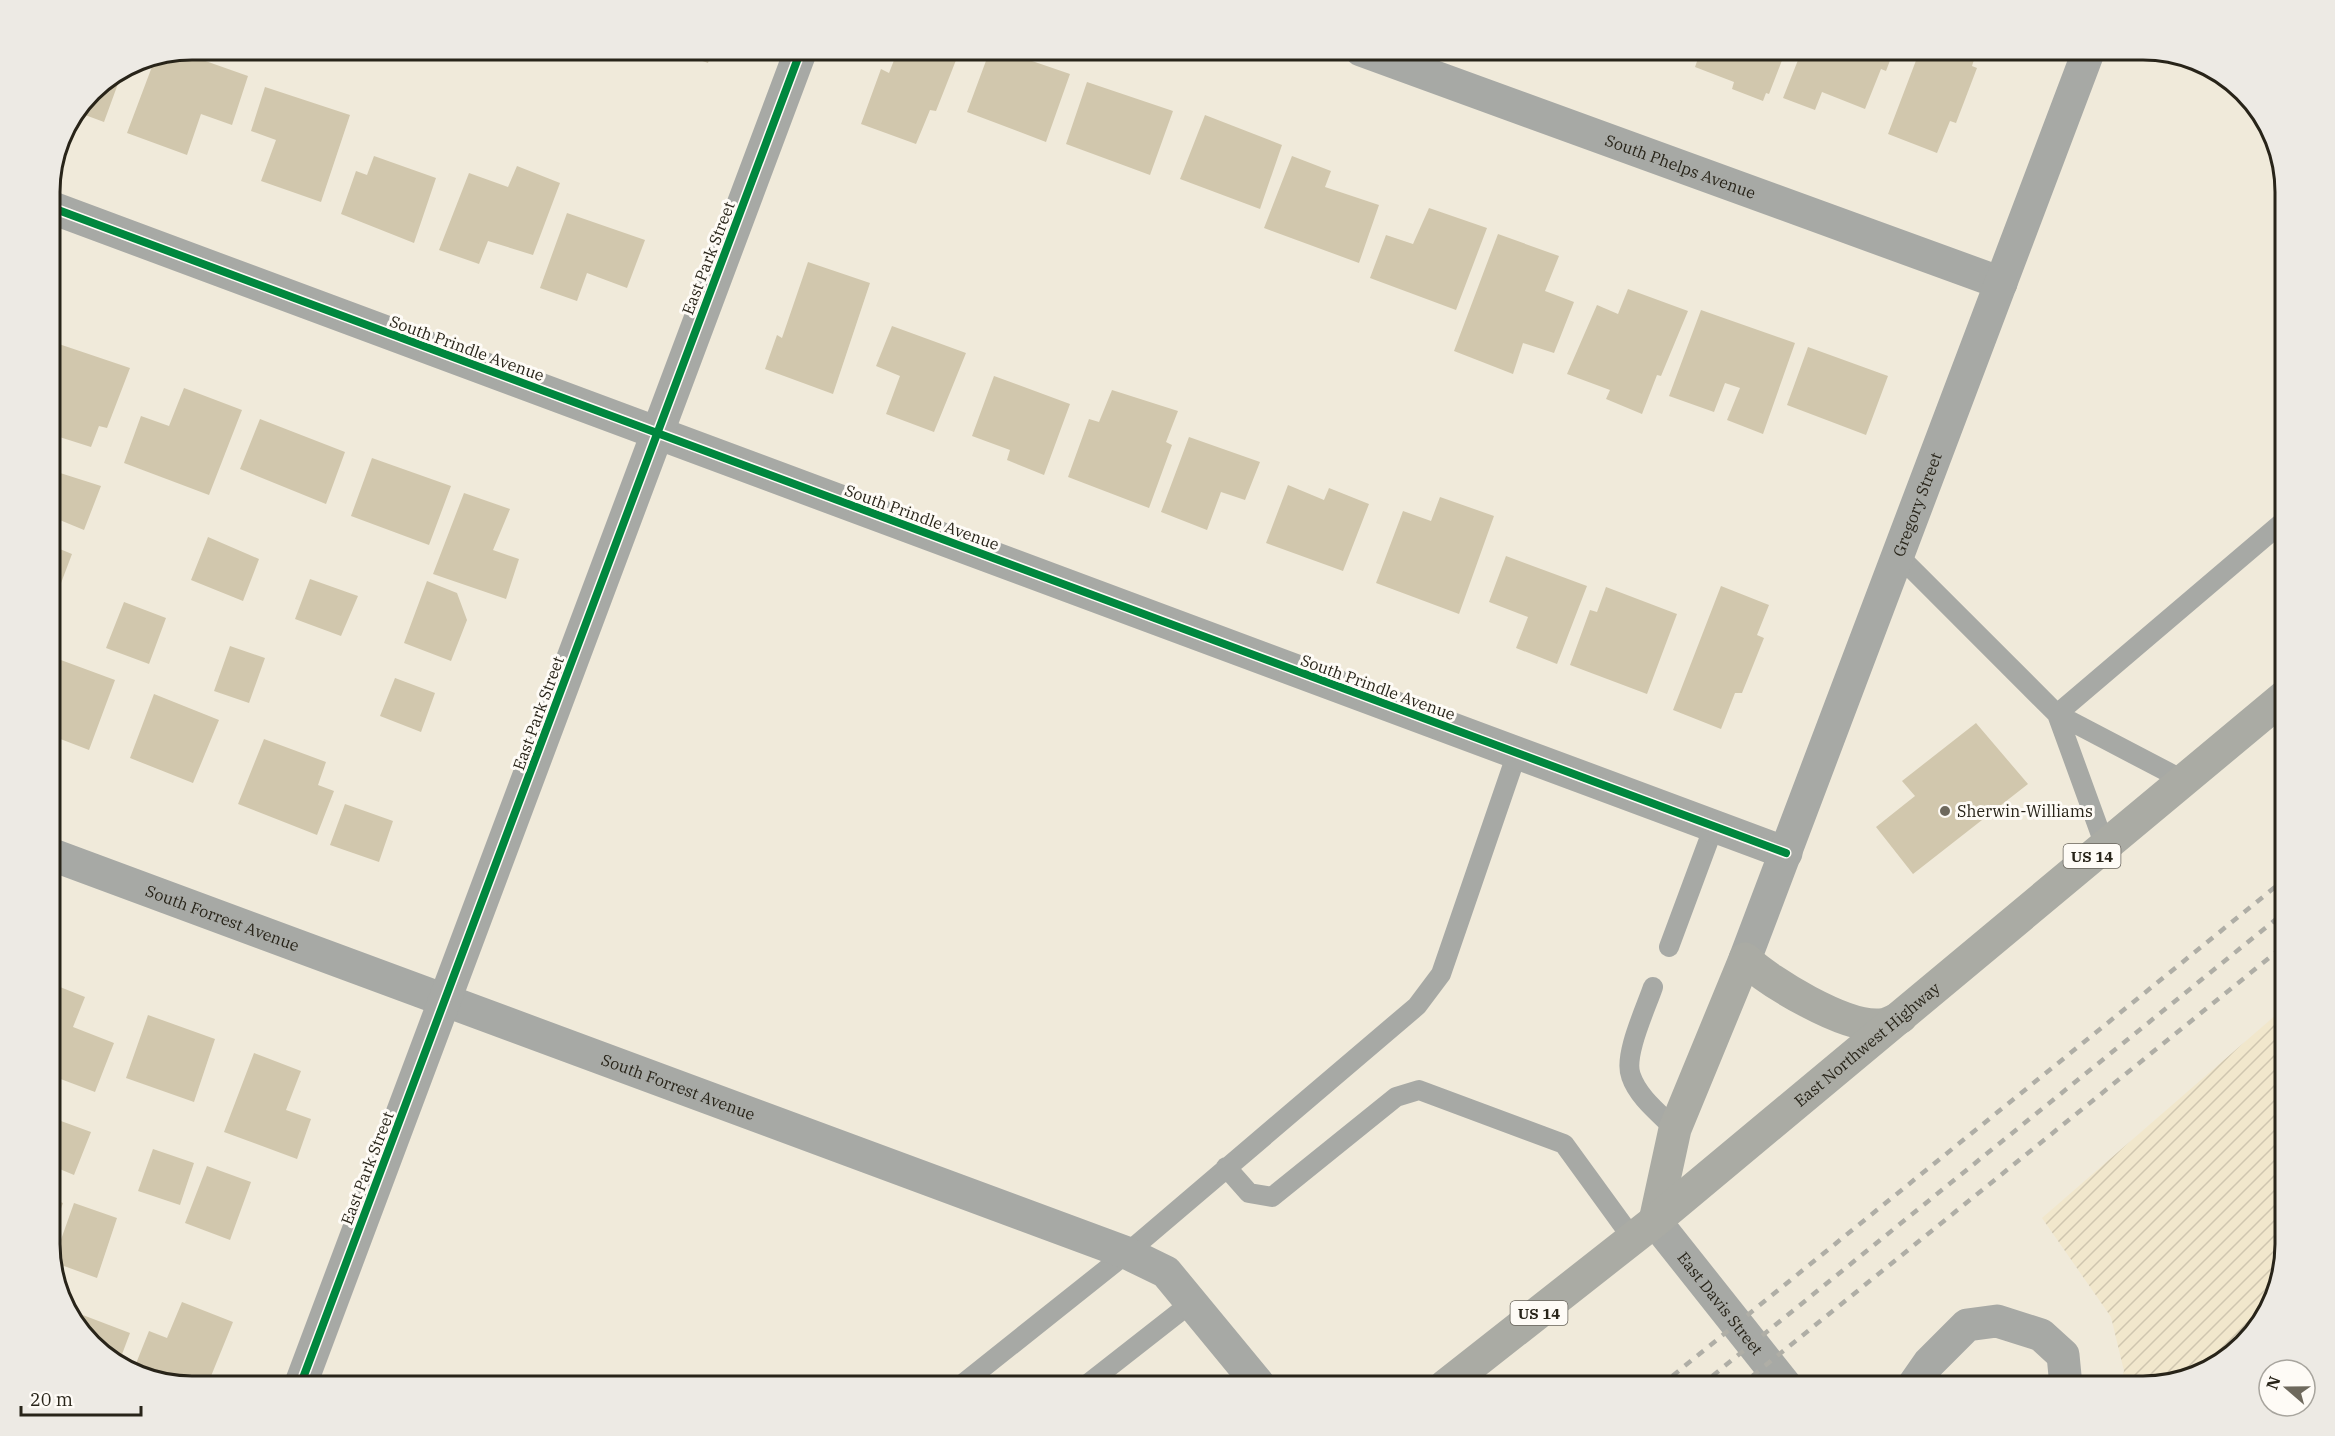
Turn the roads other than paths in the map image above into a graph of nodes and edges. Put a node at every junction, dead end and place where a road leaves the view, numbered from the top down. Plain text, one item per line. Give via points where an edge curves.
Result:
1 (797, 60) edge
2 (1388, 60) edge
3 (2085, 60) edge
4 (60, 211) edge
5 (2001, 283) junction
6 (657, 433) junction
7 (2275, 529) edge
8 (1898, 555) junction
9 (2275, 704) edge
10 (2057, 714) junction
11 (1517, 753) junction
12 (2183, 780) junction
13 (1714, 826) junction
14 (2104, 846) junction
15 (1785, 853) junction
16 (60, 859) edge
17 (1670, 947) dead end
18 (1745, 959) junction
19 (1653, 987) dead end
20 (445, 1000) junction
21 (1901, 1017) junction
22 (1675, 1129) junction
23 (1226, 1167) junction
24 (1644, 1230) junction
25 (1128, 1253) junction
26 (1191, 1303) junction
27 (304, 1376) edge
28 (973, 1376) edge
29 (1098, 1376) edge
30 (1252, 1376) edge
31 (1458, 1376) edge
32 (1777, 1376) edge
33 (1920, 1376) edge
34 (2065, 1376) edge

1 - 6 street, East Park Street
2 - 5 street, South Phelps Avenue
3 - 5 street, Gregory Street
4 - 6 street, South Prindle Avenue
5 - 8 street, Gregory Street
6 - 11 street, South Prindle Avenue
6 - 20 street, East Park Street
7 - 10 lane
8 - 10 lane
8 - 15 street, Gregory Street
9 - 12 main road, East Northwest Highway / US 14
10 - 12 lane
10 - 14 lane
11 - 13 street, South Prindle Avenue
11 - 23 lane via 1441,974 1417,1006
12 - 14 main road, East Northwest Highway / US 14
13 - 15 street, South Prindle Avenue
13 - 17 lane
14 - 21 main road, East Northwest Highway / US 14
15 - 18 street, Gregory Street
16 - 20 street, South Forrest Avenue
18 - 21 main road via 1772,981 1846,1017 1878,1025
18 - 22 main road
19 - 22 lane via 1633,1044 1630,1074 1643,1097
20 - 25 street, South Forrest Avenue
20 - 27 street, East Park Street
21 - 24 main road, East Northwest Highway / US 14
22 - 24 main road
23 - 24 lane via 1249,1193 1272,1197 1396,1097 1419,1090 1564,1144
23 - 25 lane
24 - 31 main road, East Northwest Highway / US 14
24 - 32 street, East Davis Street
25 - 26 street, South Forrest Avenue via 1166,1272
25 - 28 lane
26 - 29 lane
26 - 30 street, South Forrest Avenue
33 - 34 street via 1967,1325 1997,1321 2041,1335 2063,1355

